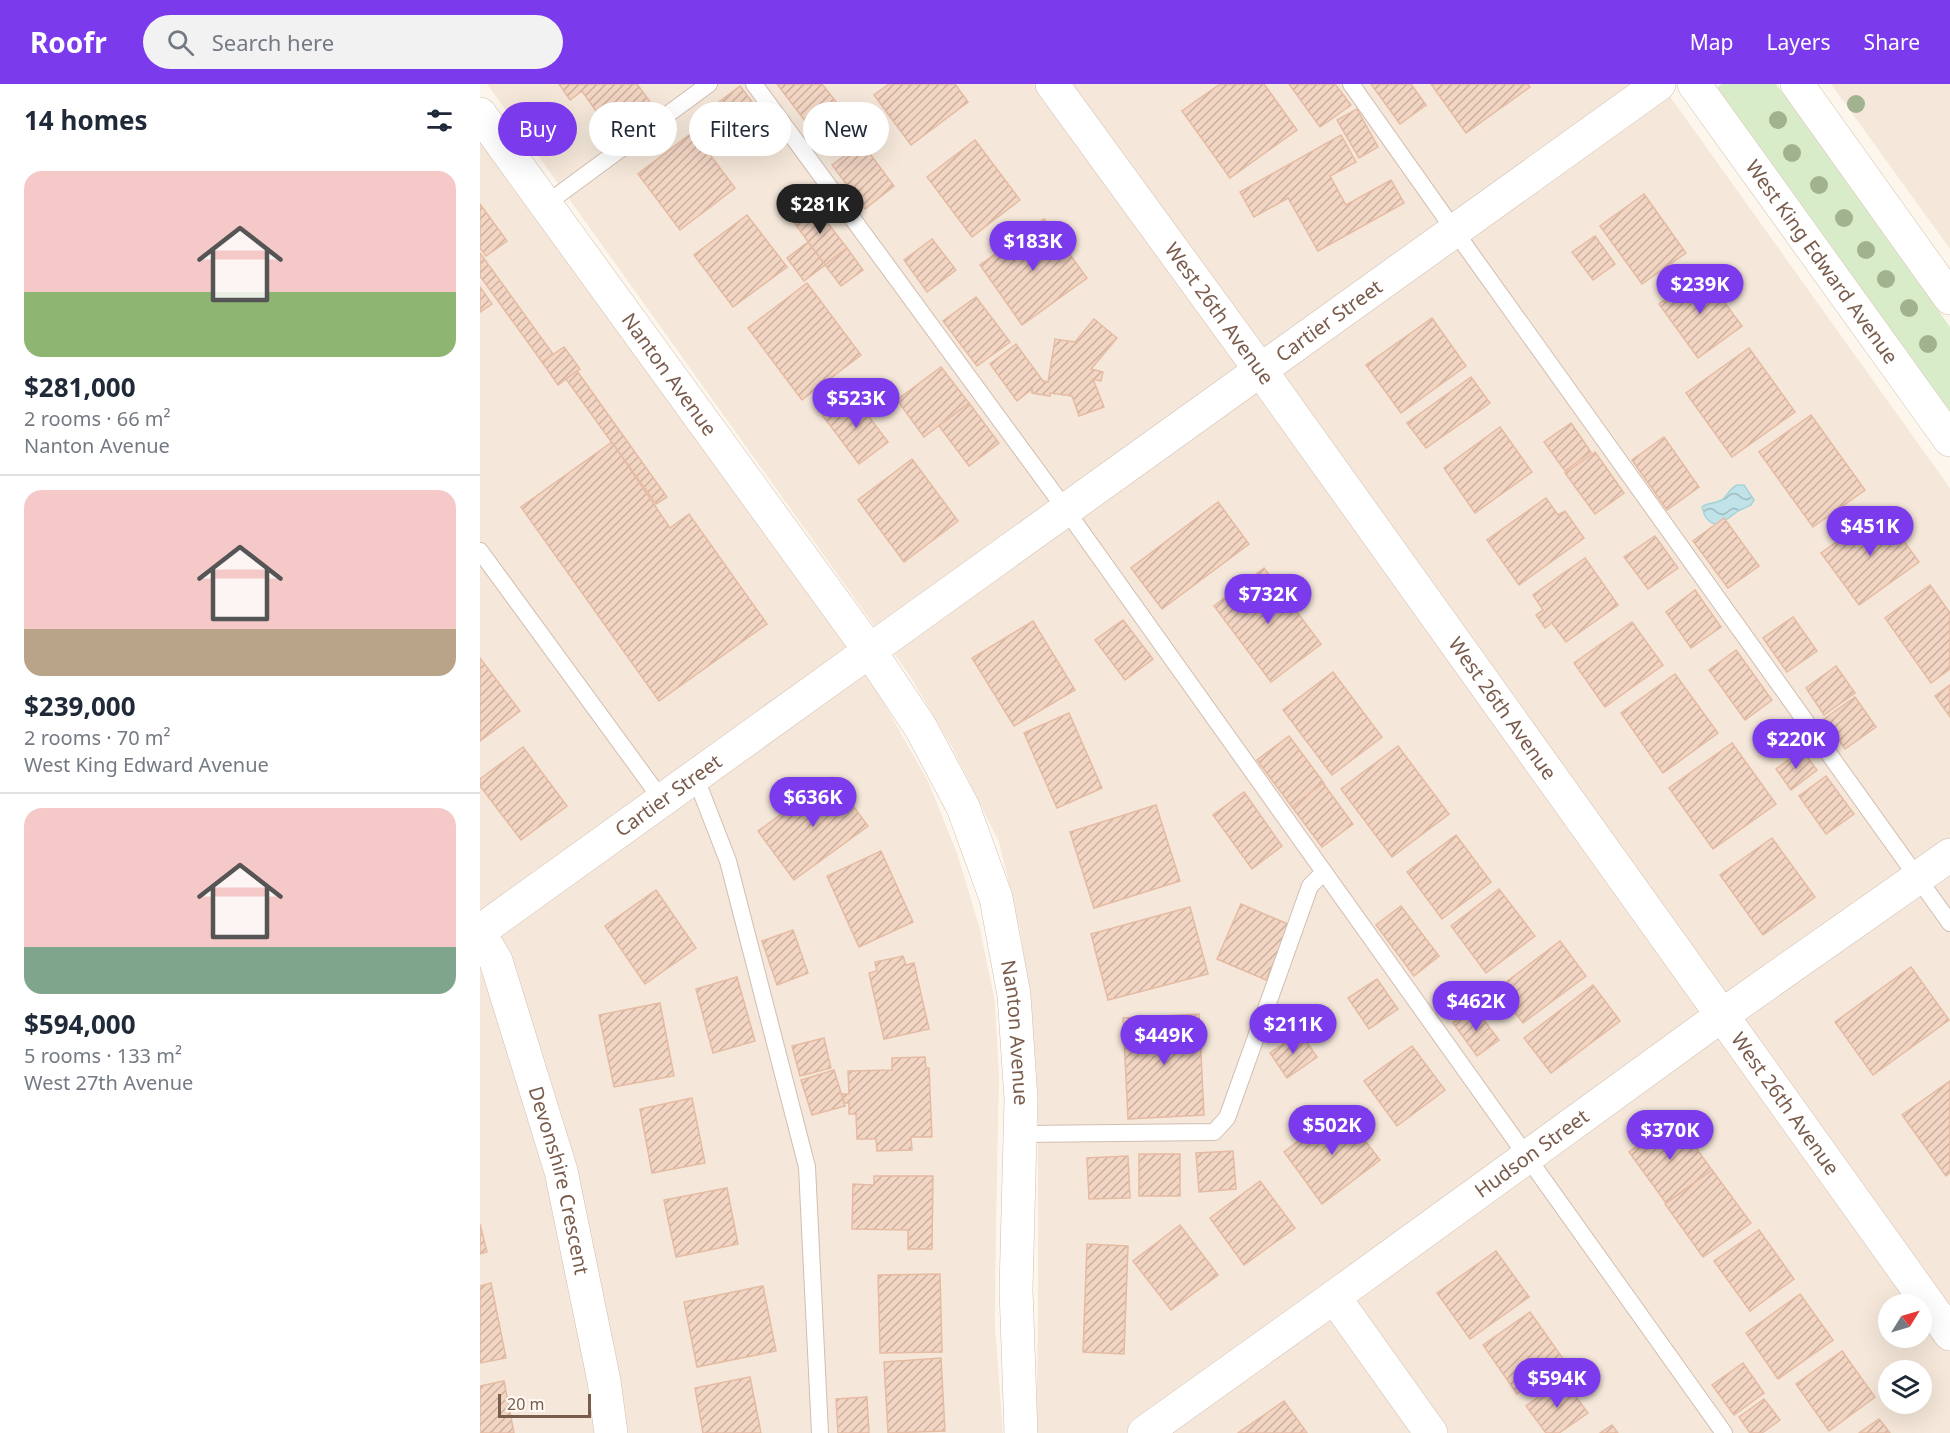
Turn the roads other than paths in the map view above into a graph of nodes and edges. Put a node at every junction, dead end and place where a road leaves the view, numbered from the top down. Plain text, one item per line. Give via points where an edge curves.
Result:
1 (709, 84) edge
2 (754, 84) edge
3 (1052, 84) edge
4 (1352, 84) edge
5 (1659, 84) edge
6 (1694, 84) edge
7 (1797, 84) edge
8 (480, 114) edge
9 (546, 204) junction
10 (1455, 231) junction
11 (1950, 298) edge
12 (1260, 371) junction
13 (1950, 440) edge
14 (1066, 510) junction
15 (480, 550) edge
16 (869, 650) junction
17 (695, 777) junction
18 (662, 800) junction
19 (1950, 855) edge
20 (1324, 872) junction
21 (1918, 878) junction
22 (1950, 923) edge
23 (480, 932) edge
24 (1721, 1016) junction
25 (1021, 1134) junction
26 (1526, 1158) junction
27 (1334, 1298) junction
28 (1950, 1334) edge
29 (611, 1433) edge
30 (820, 1433) edge
31 (1021, 1433) edge
32 (1144, 1433) edge
33 (1431, 1433) edge
34 (1724, 1433) edge

1 - 9 lane
2 - 14 lane
3 - 12 street, West 26th Avenue
4 - 10 lane
5 - 10 street, Cartier Street
6 - 13 street, West King Edward Avenue
7 - 11 street
8 - 9 street, Nanton Avenue
9 - 16 street, Nanton Avenue
10 - 12 street, Cartier Street
10 - 21 lane
12 - 14 street, Cartier Street
12 - 24 street, West 26th Avenue
14 - 16 street, Cartier Street
14 - 20 lane
15 - 18 lane
16 - 17 street, Cartier Street
16 - 25 street, Nanton Avenue via 921,728 963,807 996,898 1014,995
17 - 18 street, Cartier Street
17 - 30 lane via 729,861 807,1167
18 - 23 street, Cartier Street
19 - 21 street, Hudson Street
20 - 25 lane via 1310,885 1227,1118 1214,1132
20 - 26 lane
21 - 22 lane
21 - 24 street, Hudson Street
23 - 29 street, Devonshire Crescent via 496,962 561,1171
24 - 26 street, Hudson Street
24 - 28 street, West 26th Avenue
25 - 31 street, Nanton Avenue via 1016,1288
26 - 27 street, Hudson Street
26 - 34 lane
27 - 32 street, Hudson Street
27 - 33 street

